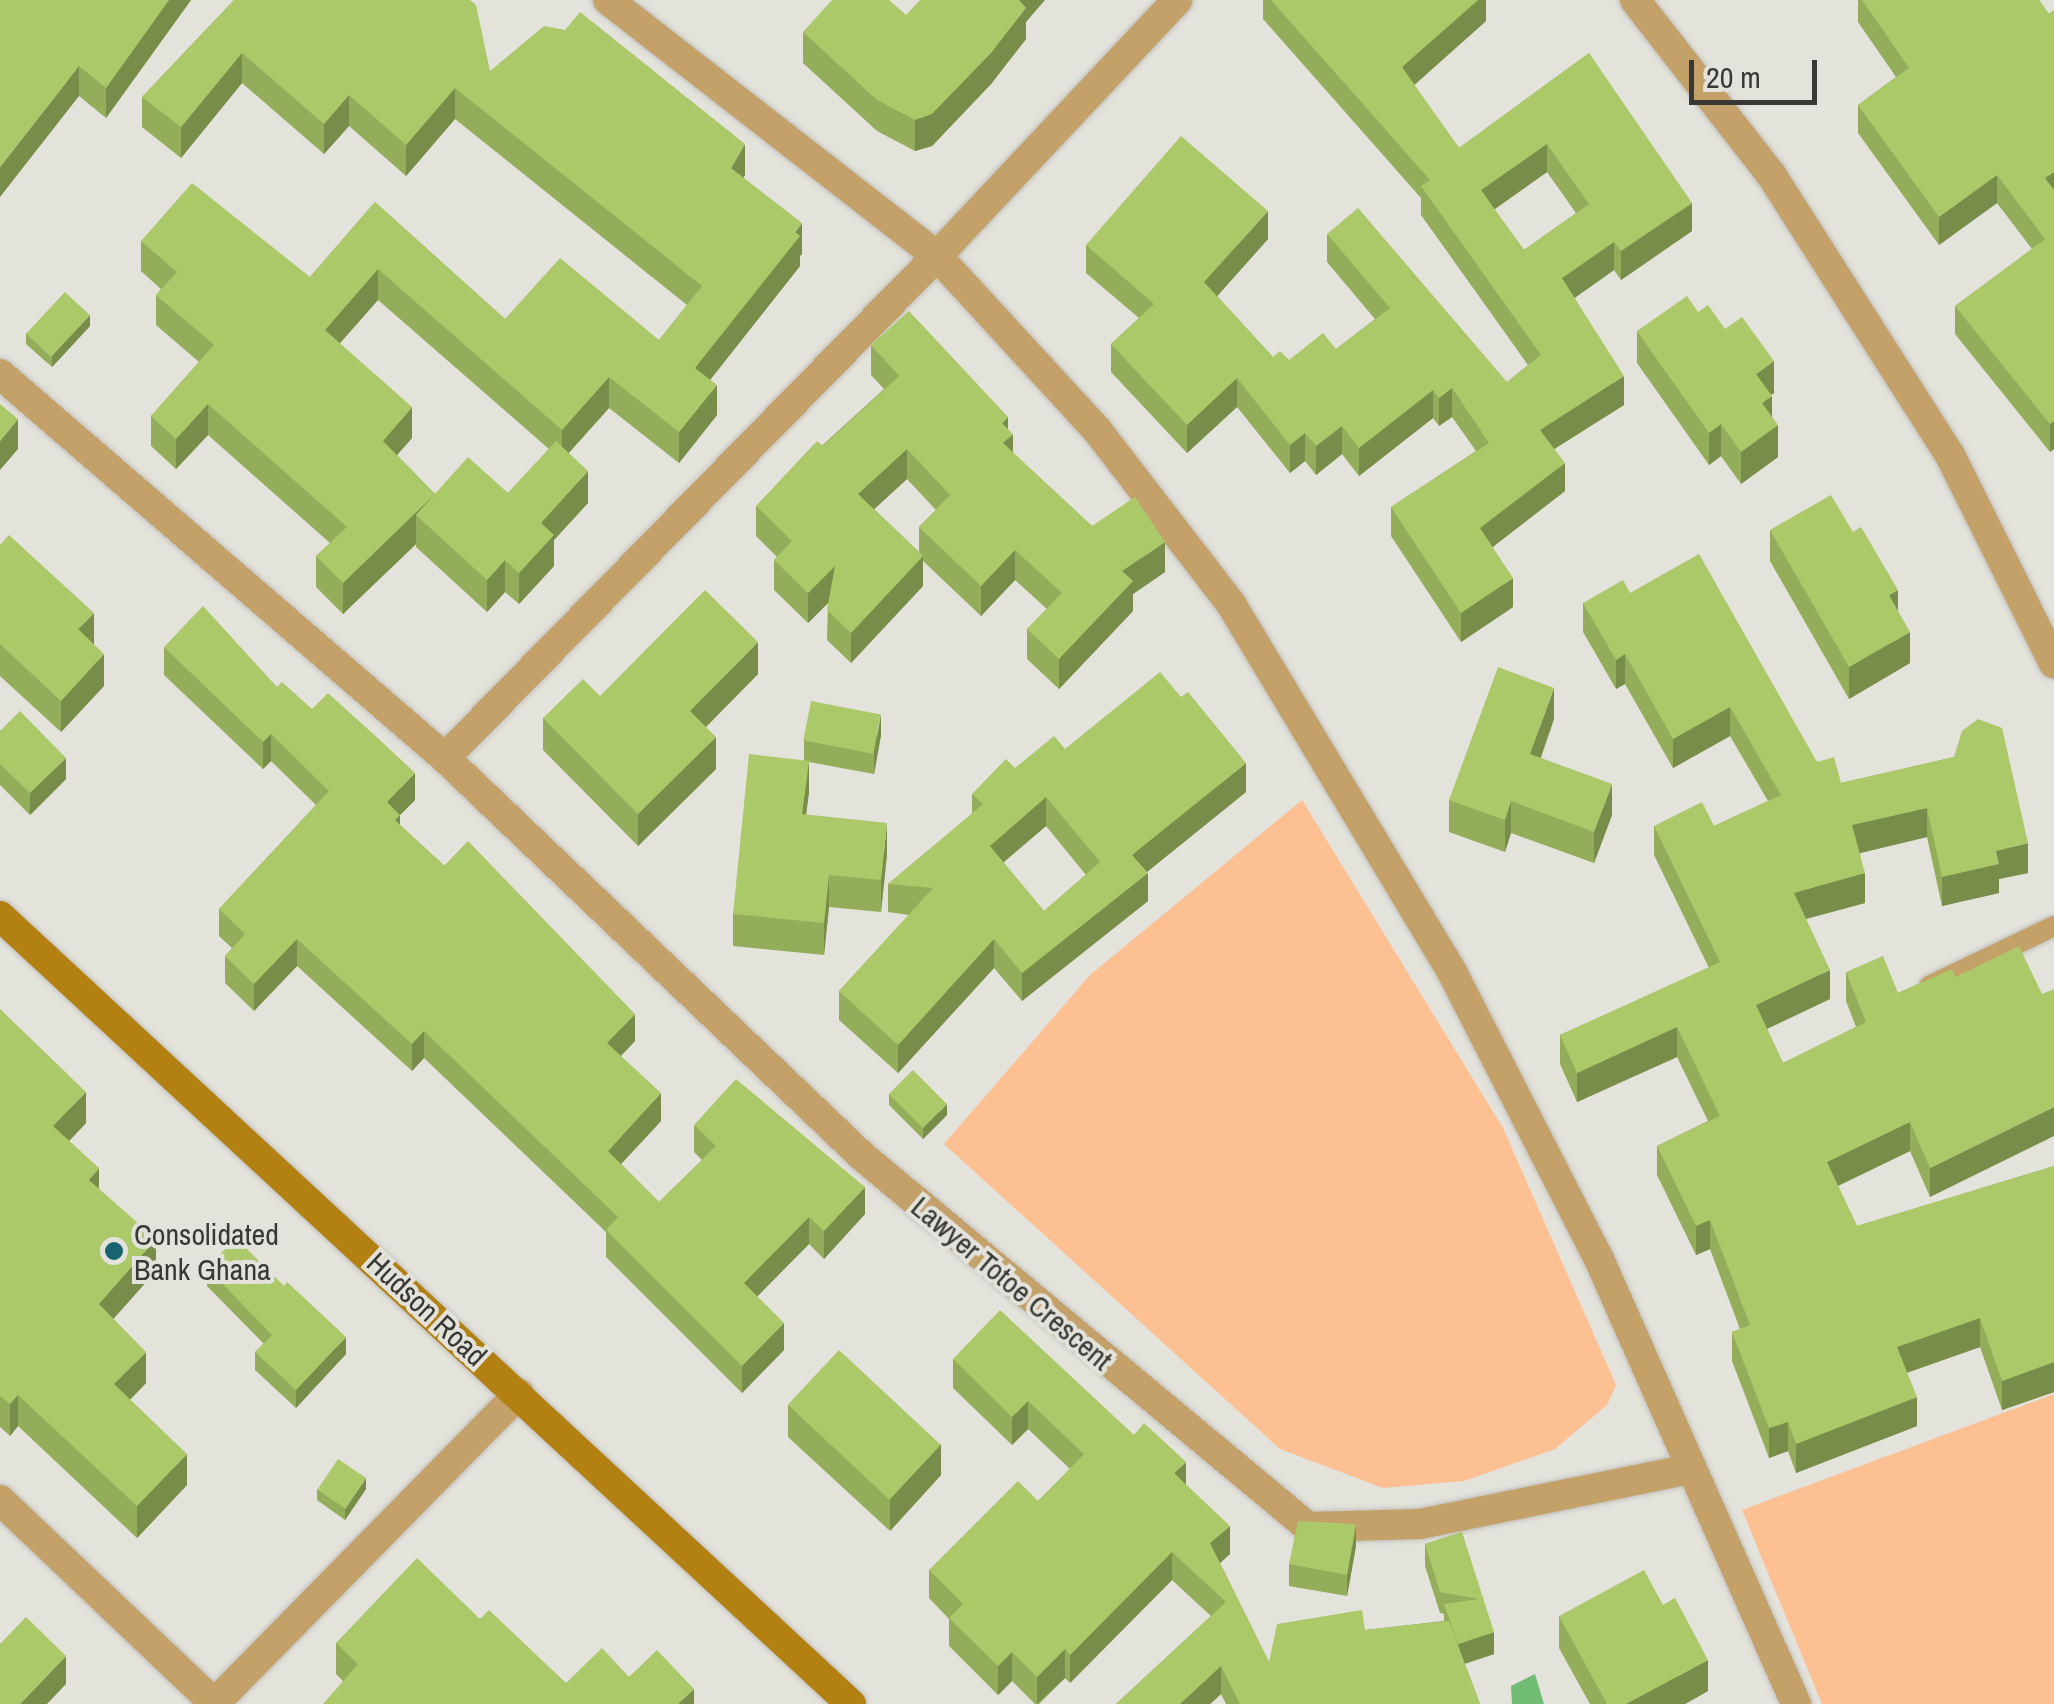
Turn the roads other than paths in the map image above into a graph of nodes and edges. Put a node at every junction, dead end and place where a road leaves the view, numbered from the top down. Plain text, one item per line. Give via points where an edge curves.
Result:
1 (608, 0) edge
2 (1176, 0) edge
3 (1635, 0) edge
4 (938, 256) junction
5 (0, 374) edge
6 (2054, 664) edge
7 (445, 758) junction
8 (0, 916) edge
9 (2054, 926) edge
10 (1906, 997) edge
11 (519, 1394) junction
12 (1691, 1469) junction
13 (0, 1500) edge
14 (214, 1704) edge
15 (852, 1704) edge
16 (1796, 1704) edge

1 - 4 street
2 - 4 street
3 - 6 street via 1772,176 1950,455
4 - 7 street
4 - 12 street via 1097,430 1231,604 1452,972 1598,1260
5 - 7 street, Lawyer Totoe Crescent
7 - 12 street, Lawyer Totoe Crescent via 862,1156 1308,1527 1420,1524
8 - 11 street, Hudson Road
9 - 10 lane
11 - 14 street
11 - 15 street, Hudson Road
12 - 16 street
13 - 14 street

